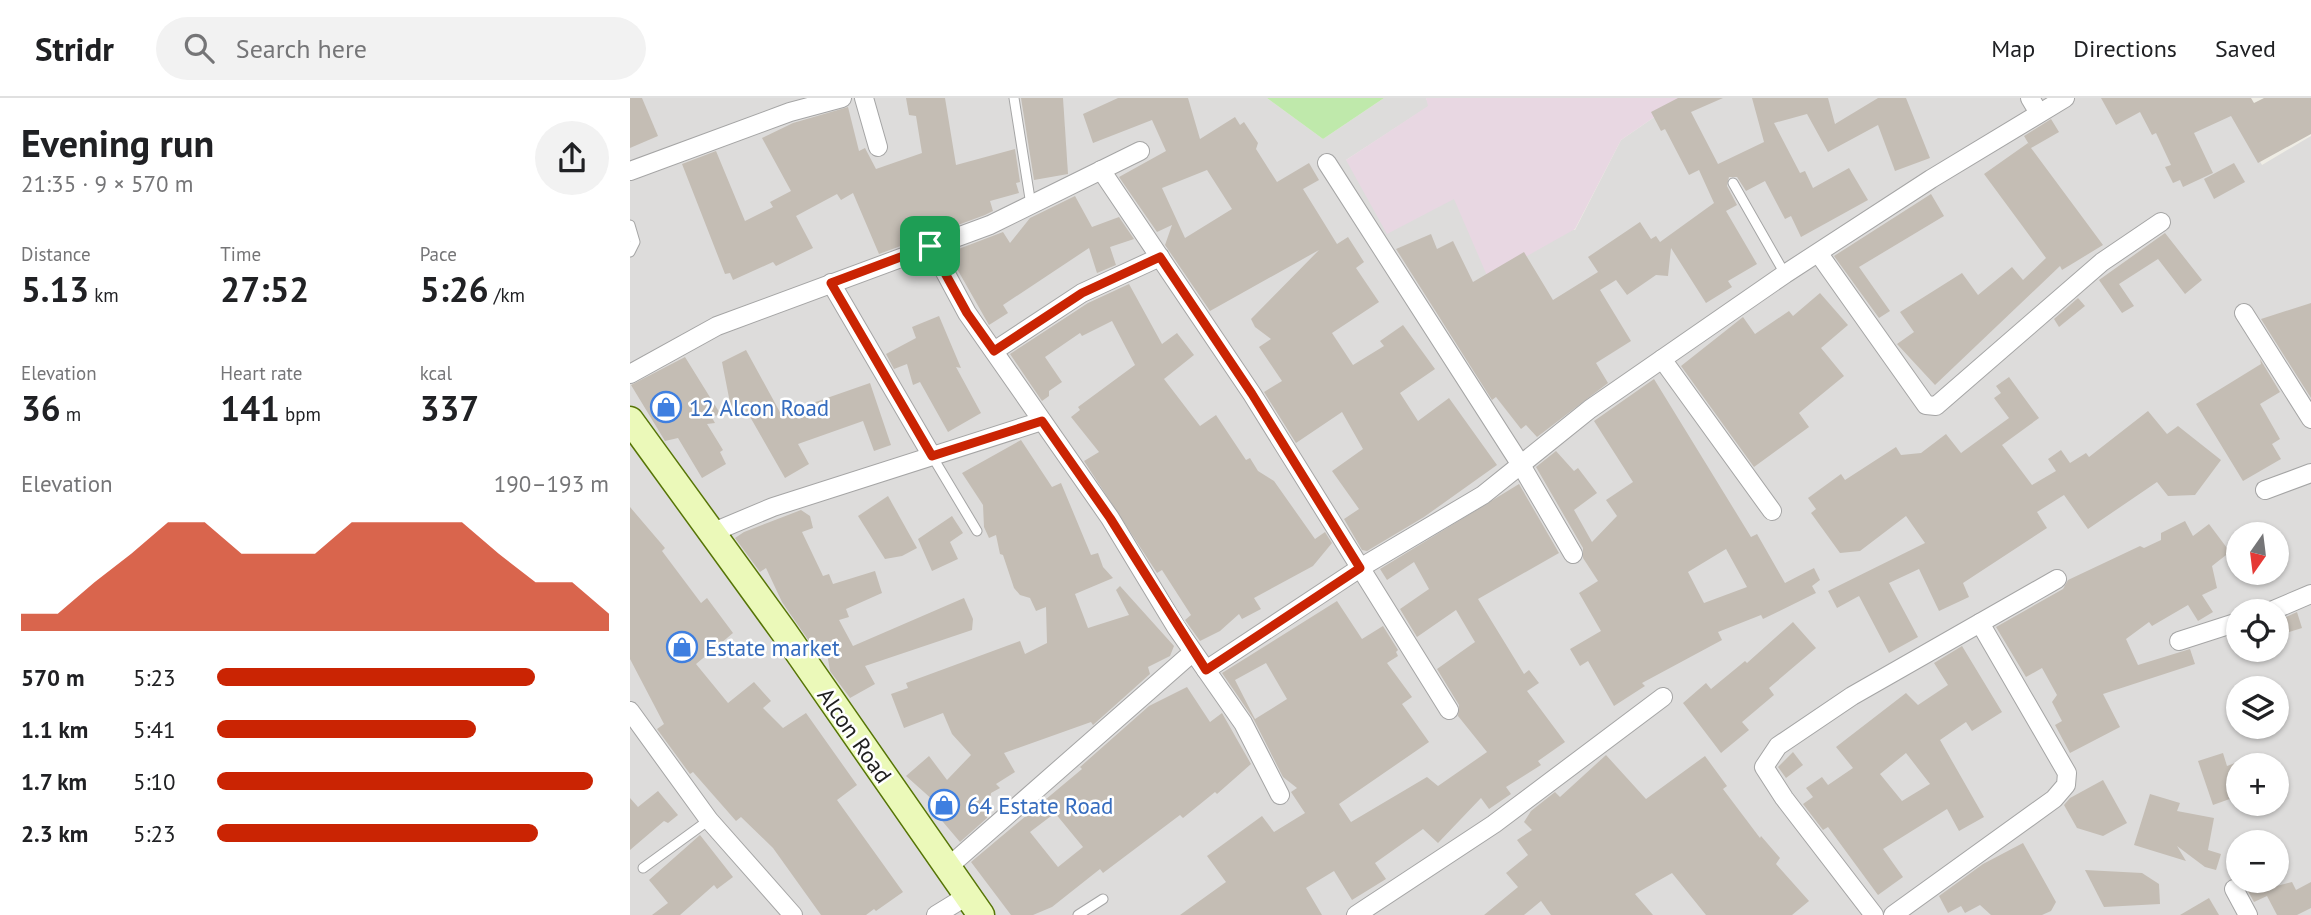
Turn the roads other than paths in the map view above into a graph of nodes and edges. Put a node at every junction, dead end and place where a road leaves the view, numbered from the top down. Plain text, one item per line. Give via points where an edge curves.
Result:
1 (842, 98) edge
2 (864, 98) edge
3 (1014, 98) edge
4 (2065, 98) edge
5 (2035, 105) edge
6 (878, 146) dead end
7 (1140, 150) dead end
8 (1327, 163) dead end
9 (1101, 170) junction
10 (630, 171) edge
11 (1734, 183) dead end
12 (1031, 205) junction
13 (2161, 222) dead end
14 (630, 225) edge
15 (930, 246) junction
16 (630, 253) edge
17 (1819, 254) junction
18 (1160, 257) junction
19 (1785, 274) junction
20 (831, 283) junction
21 (2244, 313) dead end
22 (994, 351) junction
23 (1662, 359) junction
24 (630, 374) edge
25 (2311, 419) edge
26 (630, 420) edge
27 (1042, 421) junction
28 (932, 456) junction
29 (1521, 465) junction
30 (2311, 473) edge
31 (2266, 490) dead end
32 (1772, 511) dead end
33 (977, 531) dead end
34 (711, 533) junction
35 (1573, 554) dead end
36 (1360, 568) junction
37 (2057, 579) dead end
38 (2311, 594) edge
39 (2289, 603) edge
40 (1980, 623) junction
41 (2226, 626) edge
42 (2179, 642) dead end
43 (1193, 652) junction
44 (1206, 670) junction
45 (1663, 697) dead end
46 (1449, 710) dead end
47 (630, 711) edge
48 (1280, 795) dead end
49 (709, 820) junction
50 (643, 867) dead end
51 (947, 867) junction
52 (2236, 893) edge
53 (1103, 899) dead end
54 (974, 905) edge
55 (793, 915) edge
56 (936, 915) edge
57 (1078, 915) edge
58 (1356, 915) edge
59 (1874, 915) edge
60 (1893, 915) edge
61 (2248, 915) edge

1 - 10 street via 790,112
2 - 6 street
3 - 12 lane
4 - 5 street
5 - 17 street
7 - 9 street
8 - 29 street
9 - 12 street
9 - 18 street
11 - 19 lane
12 - 15 street
13 - 17 street via 2102,262 1936,406 1926,405
14 - 16 lane via 635,242
15 - 20 street
15 - 22 street
17 - 19 street
18 - 22 street via 1082,293
18 - 36 street
19 - 23 street
20 - 24 street via 717,327
20 - 28 street
21 - 25 street
22 - 27 street
23 - 29 street
23 - 32 street
26 - 34 main road, Alcon Road
27 - 28 street
27 - 43 street via 1110,518
28 - 33 lane
28 - 34 street via 773,507
29 - 35 street
29 - 36 street via 1483,495
30 - 31 street
34 - 51 main road, Alcon Road
36 - 44 street
36 - 46 street
37 - 40 street
38 - 39 street
40 - 59 street via 1852,696 1778,746 1764,766
40 - 60 street via 2067,774 2066,785 2054,799
41 - 42 street
43 - 44 street
43 - 51 street
44 - 48 street via 1243,723
45 - 58 street via 1494,824
47 - 49 street
49 - 50 lane
49 - 55 street
51 - 54 main road, Alcon Road
52 - 61 street
53 - 57 lane
54 - 56 street

